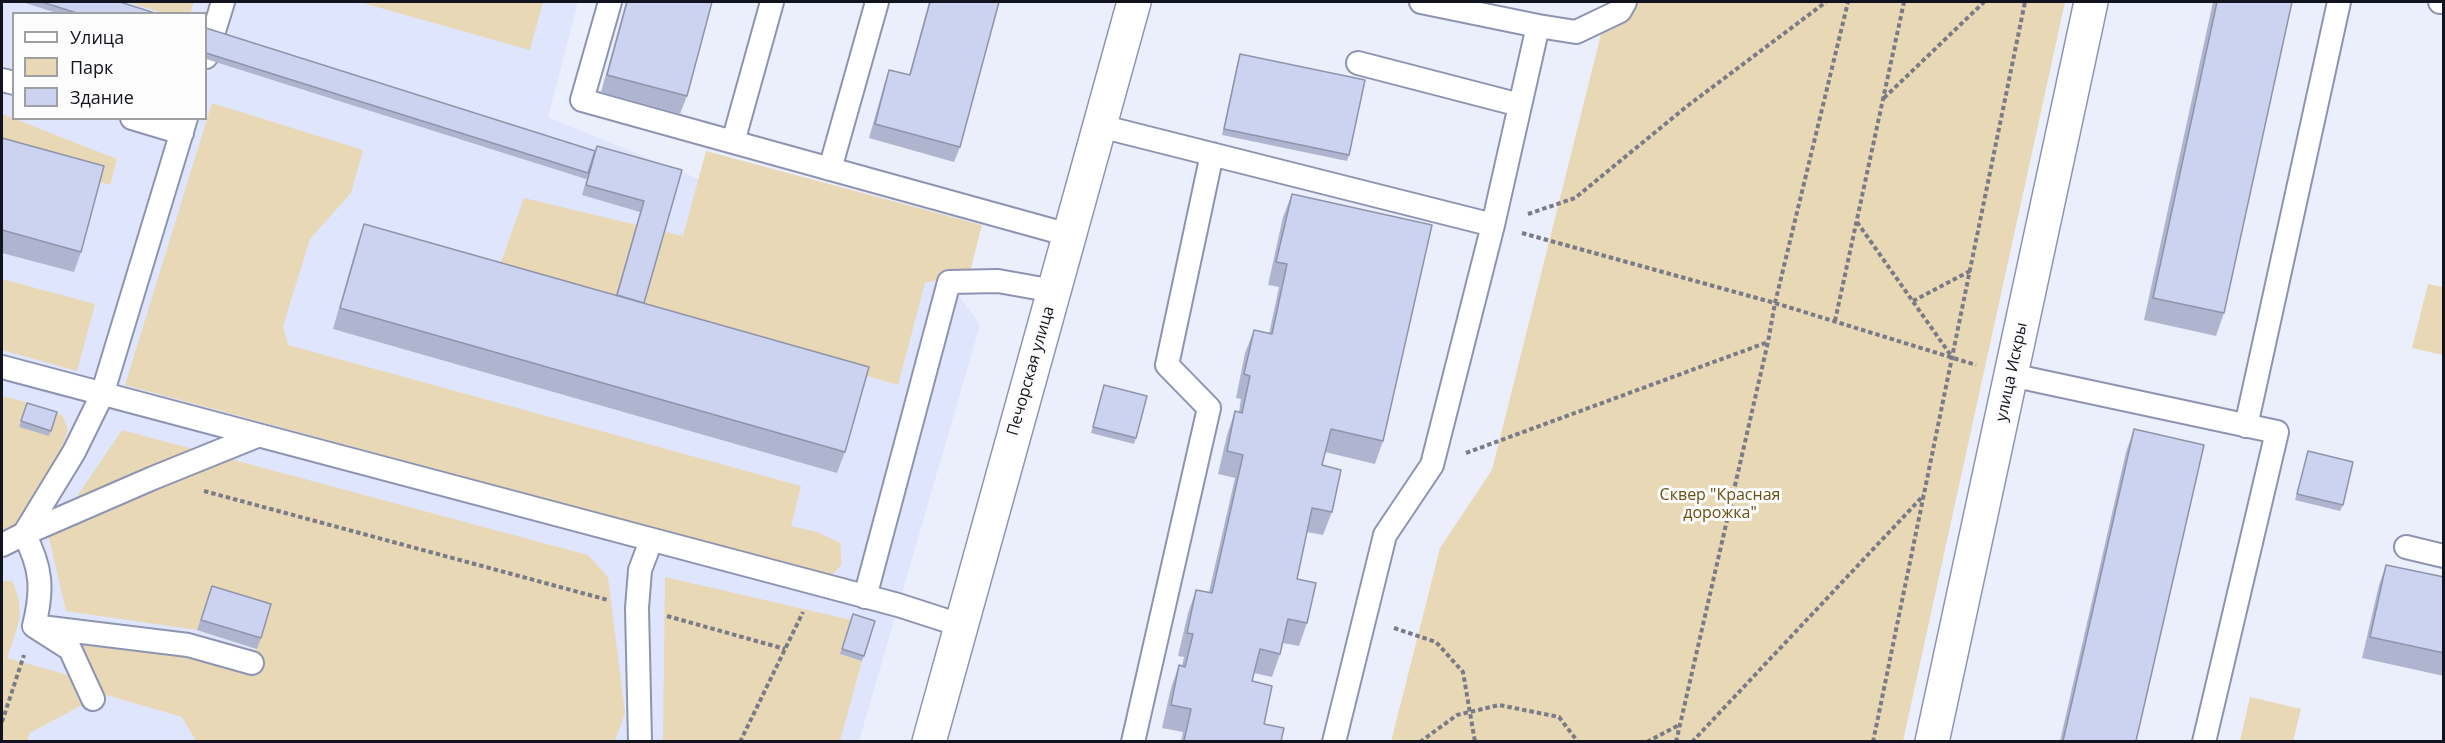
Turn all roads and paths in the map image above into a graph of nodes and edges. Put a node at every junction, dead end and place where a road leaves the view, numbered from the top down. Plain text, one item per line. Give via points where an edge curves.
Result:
1 (223, 2) edge
2 (610, 2) edge
3 (772, 2) edge
4 (877, 2) edge
5 (1134, 2) edge
6 (1421, 2) edge
7 (1625, 2) edge
8 (1826, 2) edge
9 (1848, 2) edge
10 (1904, 2) edge
11 (1984, 2) edge
12 (2025, 2) edge
13 (2091, 2) edge
14 (2339, 2) edge
15 (1538, 26) junction
16 (207, 54) edge
17 (1358, 63) dead end
18 (1883, 98) junction
19 (1520, 105) junction
20 (145, 120) edge
21 (184, 126) edge
22 (1100, 126) junction
23 (733, 142) junction
24 (1212, 153) junction
25 (830, 170) junction
26 (1857, 222) junction
27 (1493, 225) junction
28 (1069, 236) junction
29 (1970, 271) junction
30 (1054, 291) junction
31 (1913, 301) junction
32 (1775, 303) junction
33 (1835, 321) junction
34 (1768, 342) junction
35 (1952, 357) junction
36 (2, 368) edge
37 (2011, 375) junction
38 (102, 395) junction
39 (2246, 426) junction
40 (257, 436) junction
41 (1432, 465) junction
42 (153, 478) junction
43 (1924, 494) junction
44 (24, 534) junction
45 (651, 540) junction
46 (2, 544) edge
47 (2406, 547) dead end
48 (2444, 556) edge
49 (816, 584) junction
50 (865, 597) junction
51 (637, 608) junction
52 (1365, 617) junction
53 (960, 625) junction
54 (34, 626) junction
55 (785, 649) junction
56 (252, 663) dead end
57 (93, 699) dead end
58 (3, 711) edge
59 (1470, 712) junction
60 (2, 722) edge
61 (1679, 725) junction
62 (640, 741) edge
63 (740, 741) edge
64 (929, 741) edge
65 (1133, 741) edge
66 (1334, 741) edge
67 (1420, 741) edge
68 (1475, 741) edge
69 (1578, 741) edge
70 (1647, 741) edge
71 (1676, 741) edge
72 (1692, 741) edge
73 (1874, 741) edge
74 (1932, 741) edge
75 (2204, 741) edge

1 - 16 lane
2 - 23 lane via 582,100
3 - 23 lane
4 - 25 lane
5 - 22 street, Печорская улица
6 - 15 lane
7 - 15 lane via 1620,11 1576,32
8 - 27 path via 1686,107 1575,198
9 - 32 path
10 - 18 path
11 - 18 path
12 - 29 path
13 - 37 street, улица Искры
14 - 39 lane
15 - 19 lane
17 - 19 lane
18 - 26 path
19 - 27 lane
20 - 21 lane
21 - 38 lane
22 - 24 lane
22 - 28 street, Печорская улица
23 - 25 lane
24 - 27 lane
24 - 65 lane via 1167,365 1209,408
25 - 28 lane
26 - 31 path
26 - 33 path
27 - 32 path
27 - 41 lane
28 - 30 street, Печорская улица
29 - 31 path
29 - 35 path
30 - 50 lane via 998,281 949,282
30 - 53 street, Печорская улица
31 - 35 path
32 - 33 path
32 - 34 path
33 - 35 path
34 - 41 path
34 - 61 path
35 - 37 path
35 - 43 path
36 - 38 lane
37 - 39 lane
37 - 74 street, улица Искры
38 - 40 lane
38 - 44 lane via 74,452
39 - 75 lane via 2277,432
40 - 42 lane
40 - 45 lane
41 - 52 lane via 1385,535
42 - 44 lane
42 - 51 path
43 - 72 path
43 - 73 path
44 - 46 lane
44 - 54 lane via 36,556 41,598
45 - 49 lane
45 - 51 lane via 640,570
47 - 48 lane
49 - 50 lane
49 - 55 path
50 - 53 lane
51 - 55 path
51 - 62 lane
52 - 59 path via 1436,642 1463,672
52 - 66 lane
53 - 64 street, Печорская улица
54 - 56 lane via 188,645
54 - 57 lane via 70,649
54 - 58 path
55 - 63 path
58 - 60 path
59 - 67 path via 1457,715
59 - 68 path
59 - 69 path via 1499,705 1559,717
61 - 70 path
61 - 71 path

